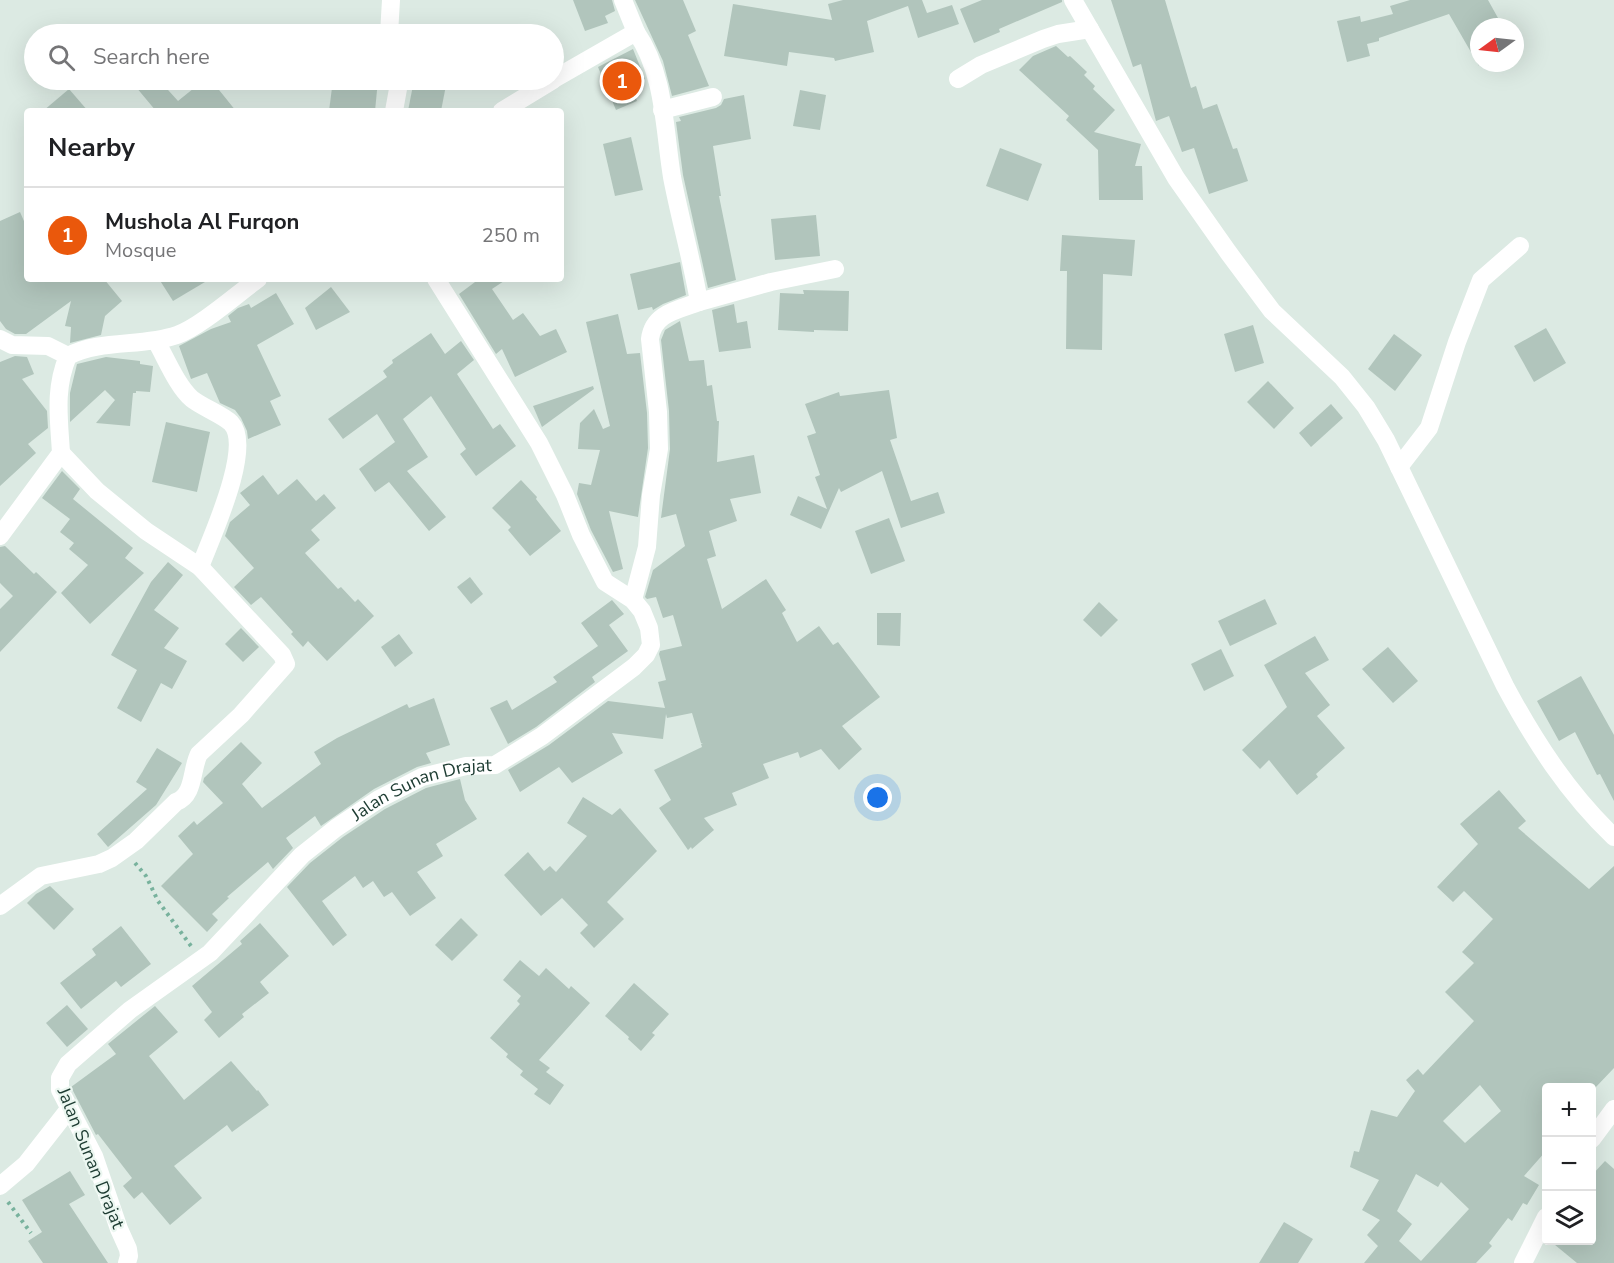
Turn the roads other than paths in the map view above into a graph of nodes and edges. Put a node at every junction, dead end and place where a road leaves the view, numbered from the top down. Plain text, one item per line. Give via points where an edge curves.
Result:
1 (390, 0) edge
2 (623, 0) edge
3 (1073, 0) edge
4 (389, 24) edge
5 (1090, 28) junction
6 (636, 32) junction
7 (564, 73) edge
8 (958, 79) dead end
9 (398, 90) edge
10 (535, 90) edge
11 (713, 97) dead end
12 (395, 108) edge
13 (507, 108) edge
14 (662, 110) junction
15 (1520, 246) dead end
16 (835, 269) dead end
17 (254, 282) edge
18 (438, 282) edge
19 (699, 302) junction
20 (0, 339) edge
21 (156, 341) junction
22 (68, 356) junction
23 (62, 453) junction
24 (1399, 467) junction
25 (0, 536) edge
26 (200, 567) junction
27 (633, 600) junction
28 (1614, 837) edge
29 (0, 906) edge
30 (69, 1108) junction
31 (1614, 1109) edge
32 (1593, 1137) edge
33 (3, 1193) edge
34 (1542, 1225) edge
35 (131, 1262) edge
36 (1523, 1263) edge

1 - 4 street
2 - 6 street
3 - 5 street
5 - 8 street via 1043,39
5 - 24 street via 1176,178 1221,243 1272,311 1348,384 1366,407
6 - 7 street
6 - 14 street via 656,74
9 - 12 street
10 - 13 street
11 - 14 street
14 - 19 street
15 - 24 street via 1481,279 1429,428
16 - 19 street
17 - 21 street via 189,328
18 - 27 street, Jalan Sunan Drajat via 538,442 605,582
19 - 27 street via 661,317 651,328 659,449 647,547
20 - 22 street via 12,345 48,346
21 - 22 street via 82,348
21 - 26 street via 183,390 231,423 235,432 232,482
22 - 23 street via 58,393
23 - 25 street
23 - 26 street via 98,491 146,531
24 - 28 street via 1526,726 1590,814
26 - 29 street via 286,664 241,715 199,754 182,799 124,850 99,864 41,876
27 - 30 street, Jalan Sunan Drajat via 649,628 651,645 634,667 542,736 495,765 466,766 422,777 379,799 336,828 302,855 210,953 130,1010 68,1064 60,1078 60,1090
30 - 33 street
30 - 35 street, Jalan Sunan Drajat via 94,1156
31 - 32 street
34 - 36 street

